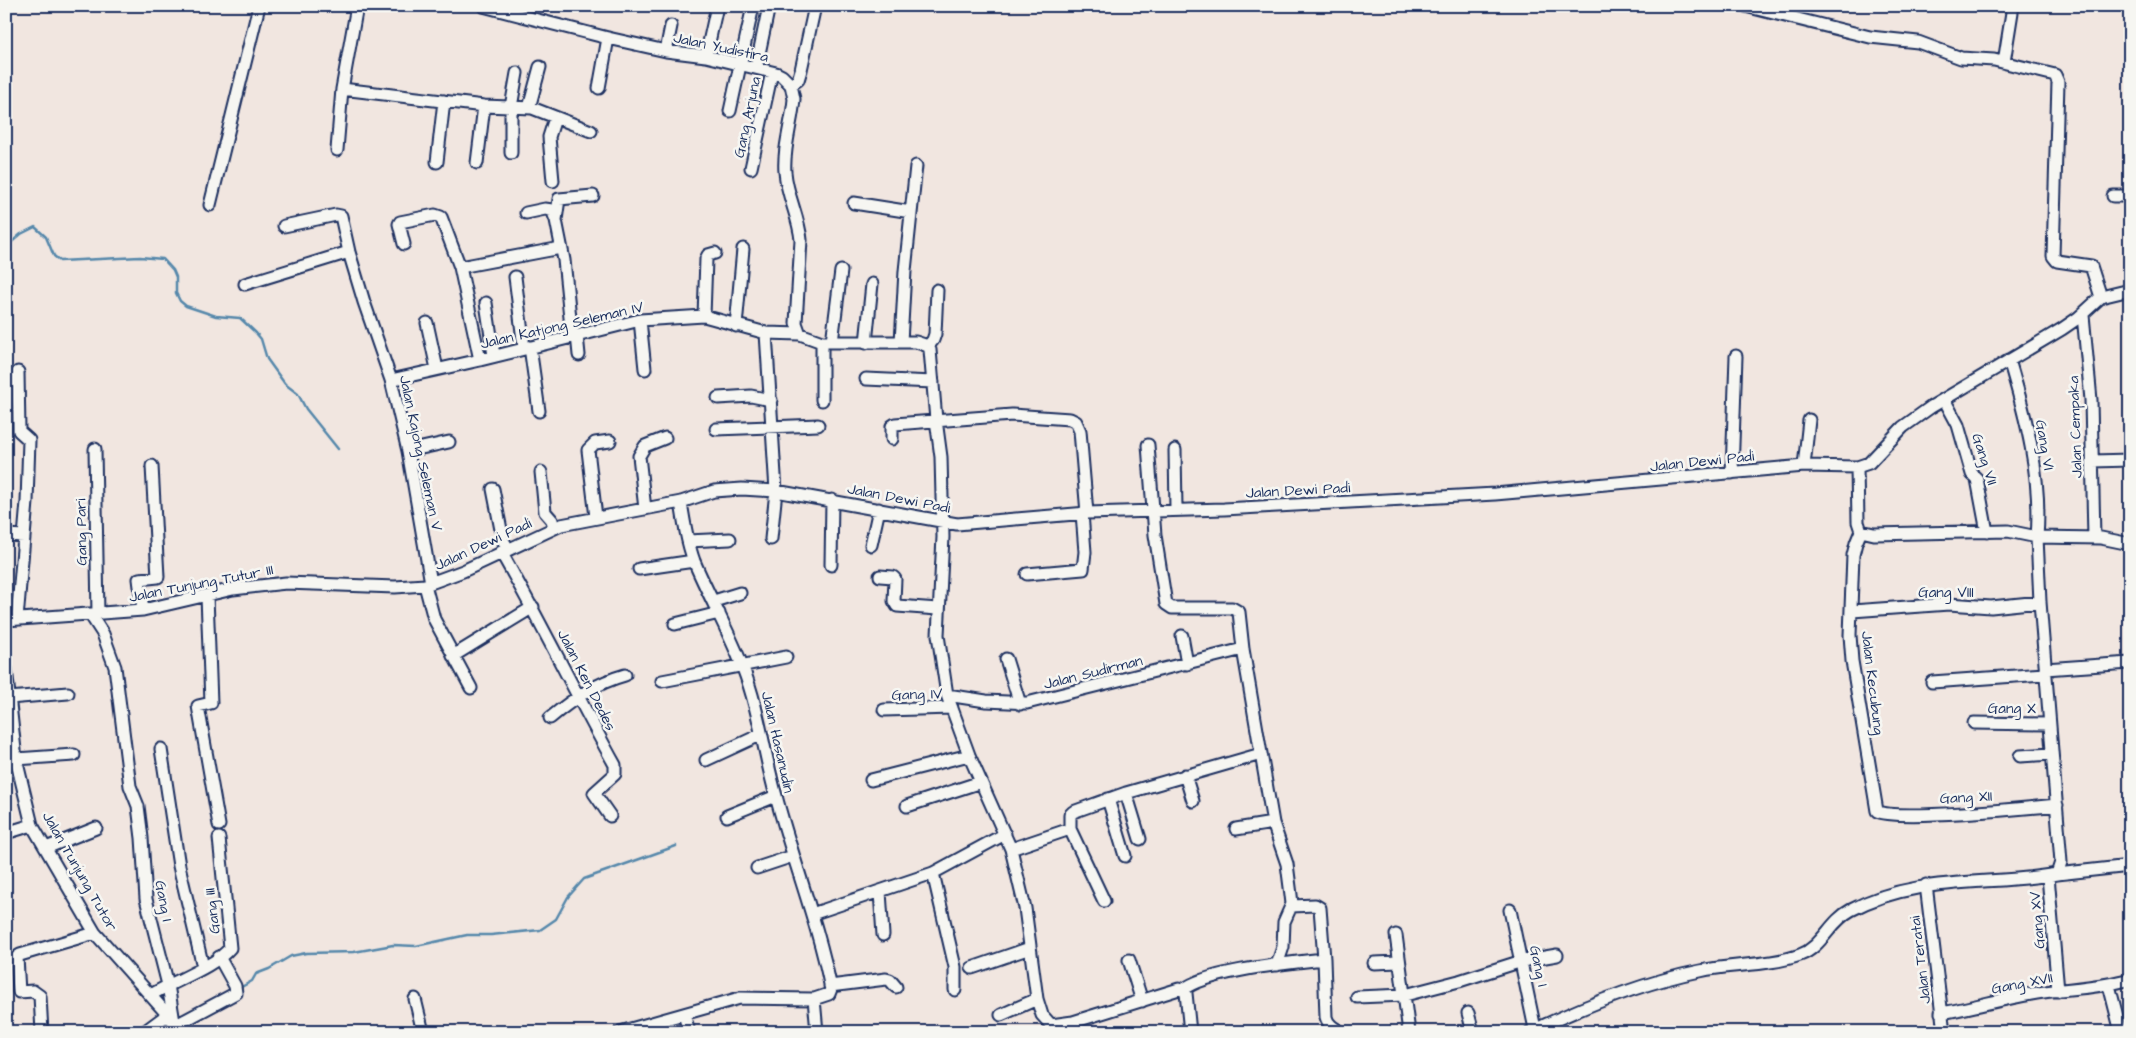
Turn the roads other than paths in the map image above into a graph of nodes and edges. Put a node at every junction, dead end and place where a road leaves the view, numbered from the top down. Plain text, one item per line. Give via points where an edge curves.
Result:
1 (259, 6) edge
2 (357, 6) edge
3 (484, 6) edge
4 (717, 6) edge
5 (753, 6) edge
6 (769, 6) edge
7 (815, 6) edge
8 (1745, 6) edge
9 (2013, 6) edge
10 (672, 26) dead end
11 (608, 38) junction
12 (666, 51) junction
13 (706, 56) junction
14 (2004, 62) junction
15 (740, 65) junction
16 (540, 67) dead end
17 (756, 68) junction
18 (772, 72) junction
19 (518, 73) dead end
20 (791, 86) junction
21 (599, 88) dead end
22 (342, 90) junction
23 (444, 100) junction
24 (484, 106) junction
25 (511, 107) junction
26 (529, 108) junction
27 (730, 111) dead end
28 (555, 118) junction
29 (591, 132) dead end
30 (338, 150) dead end
31 (511, 153) dead end
32 (438, 162) dead end
33 (477, 163) dead end
34 (916, 166) dead end
35 (751, 168) dead end
36 (553, 181) dead end
37 (593, 196) dead end
38 (2114, 196) dead end
39 (2130, 196) edge
40 (854, 203) dead end
41 (210, 205) dead end
42 (911, 212) junction
43 (526, 213) dead end
44 (556, 220) junction
45 (284, 226) dead end
46 (404, 244) dead end
47 (561, 248) junction
48 (743, 249) dead end
49 (349, 252) junction
50 (715, 253) dead end
51 (460, 267) junction
52 (841, 271) dead end
53 (515, 277) dead end
54 (246, 284) dead end
55 (872, 284) dead end
56 (936, 290) dead end
57 (2130, 290) edge
58 (2101, 297) junction
59 (486, 303) dead end
60 (2083, 315) junction
61 (704, 316) junction
62 (640, 320) junction
63 (426, 323) dead end
64 (736, 326) junction
65 (766, 333) junction
66 (800, 334) junction
67 (574, 336) junction
68 (827, 342) junction
69 (901, 342) junction
70 (866, 343) junction
71 (928, 346) junction
72 (527, 347) junction
73 (578, 354) dead end
74 (494, 356) junction
75 (1736, 356) dead end
76 (480, 360) junction
77 (2010, 360) junction
78 (437, 369) junction
79 (645, 369) dead end
80 (18, 372) dead end
81 (866, 379) dead end
82 (391, 380) junction
83 (933, 382) junction
84 (718, 398) dead end
85 (1944, 399) junction
86 (771, 400) junction
87 (822, 400) dead end
88 (539, 411) dead end
89 (936, 420) junction
90 (1808, 420) dead end
91 (818, 425) dead end
92 (773, 426) junction
93 (716, 429) dead end
94 (665, 438) dead end
95 (892, 439) dead end
96 (610, 441) dead end
97 (448, 442) dead end
98 (1148, 445) dead end
99 (95, 449) dead end
100 (1175, 450) dead end
101 (408, 451) junction
102 (2130, 460) edge
103 (2092, 461) junction
104 (152, 466) dead end
105 (1804, 466) junction
106 (1857, 467) junction
107 (541, 472) dead end
108 (1732, 473) junction
109 (493, 490) dead end
110 (776, 491) junction
111 (832, 500) junction
112 (681, 502) junction
113 (645, 509) junction
114 (879, 509) junction
115 (1176, 509) junction
116 (1153, 511) junction
117 (1084, 513) junction
118 (596, 517) junction
119 (942, 521) junction
120 (554, 528) junction
121 (1861, 531) junction
122 (1987, 532) junction
123 (6, 534) edge
124 (24, 536) junction
125 (2038, 537) junction
126 (2094, 538) junction
127 (730, 539) dead end
128 (771, 539) dead end
129 (688, 541) junction
130 (2130, 544) edge
131 (871, 545) dead end
132 (504, 550) junction
133 (694, 560) junction
134 (831, 565) dead end
135 (639, 569) dead end
136 (1027, 574) dead end
137 (880, 576) dead end
138 (428, 584) junction
139 (740, 593) dead end
140 (207, 596) junction
141 (714, 601) junction
142 (2040, 602) junction
143 (533, 607) junction
144 (938, 609) junction
145 (143, 610) junction
146 (1852, 611) junction
147 (719, 613) junction
148 (94, 614) junction
149 (12, 620) edge
150 (675, 624) dead end
151 (1182, 636) dead end
152 (1244, 649) junction
153 (453, 656) junction
154 (786, 657) dead end
155 (1006, 659) dead end
156 (2130, 663) edge
157 (1187, 664) junction
158 (743, 667) junction
159 (6, 668) edge
160 (2045, 671) junction
161 (625, 675) dead end
162 (662, 682) dead end
163 (1932, 682) dead end
164 (471, 688) dead end
165 (68, 693) dead end
166 (947, 695) junction
167 (577, 696) junction
168 (10, 698) junction
169 (1020, 704) junction
170 (952, 708) junction
171 (884, 710) dead end
172 (550, 718) dead end
173 (1974, 723) dead end
174 (2049, 724) junction
175 (760, 735) junction
176 (161, 749) dead end
177 (1261, 754) junction
178 (2052, 754) junction
179 (74, 756) dead end
180 (969, 756) junction
181 (2020, 756) dead end
182 (16, 760) junction
183 (706, 760) dead end
184 (1185, 775) junction
185 (871, 780) dead end
186 (981, 782) junction
187 (1126, 793) junction
188 (776, 796) junction
189 (1108, 799) junction
190 (1192, 801) dead end
191 (907, 806) dead end
192 (2057, 806) junction
193 (1877, 810) joint
194 (610, 816) dead end
195 (727, 816) dead end
196 (1273, 823) junction
197 (32, 824) junction
198 (219, 825) dead end
199 (96, 828) dead end
200 (1070, 829) junction
201 (1236, 829) dead end
202 (6, 833) edge
203 (1005, 834) junction
204 (219, 838) dead end
205 (1140, 839) dead end
206 (46, 848) junction
207 (1011, 849) junction
208 (793, 856) junction
209 (1125, 856) dead end
210 (2130, 866) edge
211 (757, 868) dead end
212 (933, 873) junction
213 (2053, 875) junction
214 (1926, 885) junction
215 (880, 892) junction
216 (1104, 901) dead end
217 (1292, 906) junction
218 (1510, 910) dead end
219 (812, 914) junction
220 (96, 933) junction
221 (884, 935) dead end
222 (1396, 936) dead end
223 (1030, 948) junction
224 (1557, 955) dead end
225 (219, 957) junction
226 (1324, 959) junction
227 (1129, 960) dead end
228 (1522, 961) junction
229 (1399, 962) junction
230 (1374, 963) dead end
231 (1277, 964) junction
232 (204, 967) junction
233 (972, 968) dead end
234 (2130, 979) edge
235 (168, 984) junction
236 (2110, 985) junction
237 (896, 987) dead end
238 (829, 990) junction
239 (955, 990) dead end
240 (1184, 990) junction
241 (2058, 991) junction
242 (19, 992) junction
243 (6, 993) edge
244 (151, 995) junction
245 (1405, 995) junction
246 (1357, 997) dead end
247 (415, 999) dead end
248 (814, 999) junction
249 (1037, 1000) junction
250 (1142, 1000) junction
251 (1468, 1013) dead end
252 (1941, 1013) junction
253 (684, 1014) junction
254 (1001, 1015) dead end
255 (175, 1023) edge
256 (1532, 1030) edge
257 (622, 1031) edge
258 (42, 1032) edge
259 (144, 1032) edge
260 (423, 1032) edge
261 (689, 1032) edge
262 (817, 1032) edge
263 (1190, 1032) edge
264 (1341, 1032) edge
265 (1409, 1032) edge
266 (1473, 1032) edge
267 (1944, 1032) edge
268 (2121, 1032) edge

1 - 41 street
2 - 22 street
3 - 11 street, Jalan Yudistira
4 - 13 street
5 - 15 street
6 - 17 street
7 - 20 street via 801,70 798,80
8 - 14 street via 1870,37 1918,42 1961,58
9 - 14 street
10 - 12 street
11 - 12 street, Jalan Yudistira
11 - 21 street
12 - 13 street, Jalan Yudistira
13 - 15 street, Jalan Yudistira
14 - 58 street via 2051,72 2058,82 2053,256 2057,261 2091,266
15 - 17 street, Jalan Yudistira
15 - 27 street
16 - 26 street
17 - 18 street, Jalan Yudistira
18 - 20 street, Jalan Yudistira via 782,76
18 - 35 street, Gang Arjuna
19 - 25 street
20 - 66 street via 793,108 785,171 802,240 796,323
22 - 23 street
22 - 30 street
23 - 24 street
23 - 32 street
24 - 25 street
24 - 33 street
25 - 26 street
25 - 31 street
26 - 28 street
28 - 29 street
28 - 36 street via 550,137
34 - 42 street
37 - 44 street via 559,199
38 - 39 street
40 - 42 street
42 - 69 street
43 - 44 street via 552,210
44 - 47 street
45 - 49 street, Jalan Kajong Seleman V via 339,214
46 - 51 street via 400,222 439,215
47 - 51 street
47 - 67 street
48 - 64 street
49 - 54 street
49 - 82 street, Jalan Kajong Seleman V
50 - 61 street via 708,254 706,260
51 - 76 street
52 - 68 street
53 - 72 street
55 - 70 street
56 - 71 street via 935,334
57 - 58 street
58 - 60 street
59 - 74 street
60 - 77 street
60 - 103 street, Jalan Cempaka via 2091,400
61 - 62 street, Jalan Katjong Seleman IV
61 - 64 street, Jalan Katjong Seleman IV
62 - 67 street, Jalan Katjong Seleman IV
62 - 79 street
63 - 78 street
64 - 65 street, Jalan Katjong Seleman IV
65 - 66 street, Jalan Katjong Seleman IV
65 - 86 street
66 - 68 street, Jalan Katjong Seleman IV
67 - 72 street, Jalan Katjong Seleman IV
67 - 73 street
68 - 70 street, Jalan Katjong Seleman IV
68 - 87 street
69 - 70 street, Jalan Katjong Seleman IV
69 - 71 street, Jalan Katjong Seleman IV
71 - 83 street
72 - 74 street, Jalan Katjong Seleman IV
72 - 88 street
74 - 76 street, Jalan Katjong Seleman IV
75 - 108 street
76 - 78 street, Jalan Katjong Seleman IV
77 - 85 street
77 - 125 street, Gang VI via 2031,444 2037,484
78 - 82 street, Jalan Katjong Seleman IV
80 - 124 street via 19,431 29,440
81 - 83 street
82 - 101 street, Jalan Kajong Seleman V
83 - 89 street
84 - 86 street via 751,396
85 - 106 street via 1904,427 1869,463
85 - 122 street, Gang VII via 1958,425 1972,474 1979,485
86 - 92 street
89 - 95 street via 895,424 892,426
89 - 117 street via 1012,415 1076,422 1080,431
89 - 119 street via 941,457
90 - 105 street
91 - 92 street
92 - 93 street
92 - 110 street
94 - 113 street via 644,446 639,456
96 - 118 street via 595,443 588,450
97 - 101 street
98 - 116 street
99 - 148 street, Gang Pari
100 - 115 street
101 - 138 street, Jalan Kajong Seleman V
102 - 103 street
103 - 126 street, Jalan Cempaka
104 - 145 street via 158,577 139,579
105 - 106 street, Jalan Dewi Padi
105 - 108 street, Jalan Dewi Padi
106 - 121 street
107 - 120 street via 545,512
108 - 115 street, Jalan Dewi Padi via 1485,494
109 - 132 street, Jalan Ken Dedes
110 - 111 street, Jalan Dewi Padi
110 - 112 street, Jalan Dewi Padi via 714,491
110 - 128 street
111 - 114 street, Jalan Dewi Padi
111 - 134 street
112 - 113 street, Jalan Dewi Padi
112 - 129 street, Jalan Hasanudin
113 - 118 street, Jalan Dewi Padi
114 - 119 street, Jalan Dewi Padi
114 - 131 street
115 - 116 street, Jalan Dewi Padi
116 - 117 street, Jalan Dewi Padi
116 - 152 street via 1166,604 1172,608 1237,609
117 - 119 street, Jalan Dewi Padi via 957,524
117 - 136 street via 1084,569
118 - 120 street, Jalan Dewi Padi
119 - 144 street
120 - 132 street, Jalan Dewi Padi
121 - 122 street via 1874,534
121 - 146 street, Jalan Kecubung via 1853,555
122 - 125 street via 2016,532
123 - 124 street
124 - 149 street
125 - 126 street
125 - 142 street, Gang VI
126 - 130 street
127 - 129 street
129 - 133 street, Jalan Hasanudin
132 - 138 street, Jalan Dewi Padi
132 - 143 street, Jalan Ken Dedes
133 - 135 street
133 - 141 street, Jalan Hasanudin
137 - 144 street via 895,579 894,601 897,606
138 - 140 street, Jalan Tunjung Tutur III via 388,587 286,583 233,589
138 - 153 street, Jalan Kajong Seleman V via 434,620
139 - 141 street
140 - 145 street, Jalan Tunjung Tutur III
140 - 198 street via 211,703 198,706
141 - 147 street, Jalan Hasanudin
142 - 146 street, Gang VIII via 1991,607 1949,604
142 - 160 street, Gang VI
143 - 153 street
143 - 167 street, Jalan Ken Dedes
144 - 166 street via 938,635
145 - 148 street, Jalan Tunjung Tutur III
146 - 193 street, Jalan Kecubung via 1852,661
147 - 150 street
147 - 158 street, Jalan Hasanudin
148 - 149 street, Jalan Tunjung Tutur III
148 - 235 street, Gang I via 115,667 130,786 138,806 146,899
151 - 157 street
152 - 157 street, Jalan Sudirman
152 - 177 street
153 - 164 street, Jalan Kajong Seleman V
154 - 158 street
155 - 169 street
156 - 160 street
157 - 169 street, Jalan Sudirman
158 - 162 street
158 - 175 street, Jalan Hasanudin via 753,695
159 - 168 street, Jalan Tunjung Tutor
160 - 163 street
160 - 174 street, Gang VI
161 - 167 street via 607,680
165 - 168 street
166 - 169 street, Jalan Sudirman
166 - 170 street
167 - 172 street
167 - 194 street, Jalan Ken Dedes via 615,765 615,774 594,793
168 - 182 street, Jalan Tunjung Tutor
170 - 171 street, Gang IV
170 - 180 street
173 - 174 street, Gang X
174 - 178 street, Gang XV
175 - 183 street
175 - 188 street, Jalan Hasanudin
176 - 232 street via 179,866
177 - 184 street
177 - 196 street
178 - 181 street
178 - 192 street, Gang XV
179 - 182 street
180 - 185 street
180 - 186 street
182 - 197 street, Jalan Tunjung Tutor
184 - 187 street
184 - 190 street
186 - 191 street
186 - 203 street
187 - 189 street
187 - 205 street
188 - 195 street
188 - 208 street, Jalan Hasanudin
189 - 200 street via 1070,814
189 - 209 street
192 - 193 street, Gang XII via 1926,814 1887,814
192 - 213 street, Gang XV via 2061,862
196 - 201 street
196 - 217 street via 1287,864
197 - 202 street
197 - 206 street, Jalan Tunjung Tutor
199 - 206 street
200 - 207 street
200 - 216 street
203 - 207 street
203 - 212 street
204 - 225 street, Gang III via 231,942 230,948
206 - 220 street, Jalan Tunjung Tutor
207 - 223 street via 1025,908
208 - 211 street
208 - 219 street, Jalan Hasanudin
210 - 213 street
212 - 215 street
212 - 239 street via 955,967
213 - 214 street
213 - 241 street, Gang XV
214 - 252 street, Jalan Teratai
214 - 256 street via 1850,910 1813,949 1800,955 1672,976
215 - 219 street
215 - 221 street
217 - 226 street via 1315,905 1320,908
217 - 231 street via 1284,922
218 - 228 street, Gang I
219 - 238 street, Jalan Hasanudin via 823,949
220 - 242 street via 20,954 16,960
220 - 244 street, Jalan Tunjung Tutor
222 - 229 street
223 - 233 street
223 - 249 street
224 - 228 street
225 - 232 street, Gang III
225 - 255 street via 236,993
226 - 231 street
226 - 264 street via 1326,1017
227 - 250 street
228 - 245 street
228 - 256 street, Gang I
229 - 230 street
229 - 245 street
231 - 240 street via 1207,979
232 - 235 street, Gang III
234 - 236 street, Gang XVII
235 - 244 street, Gang III
235 - 255 street, Gang I
236 - 241 street, Gang XVII
236 - 268 street
237 - 238 street via 886,979
238 - 248 street
240 - 250 street
240 - 263 street
241 - 252 street, Gang XVII
242 - 243 street
242 - 258 street via 33,991 40,996
244 - 255 street, Jalan Tunjung Tutor
245 - 246 street
245 - 265 street
247 - 260 street
248 - 253 street via 740,998
248 - 262 street
249 - 250 street via 1045,1020 1056,1026
249 - 254 street
251 - 266 street
252 - 267 street, Jalan Teratai
253 - 257 street
253 - 261 street
255 - 259 street

